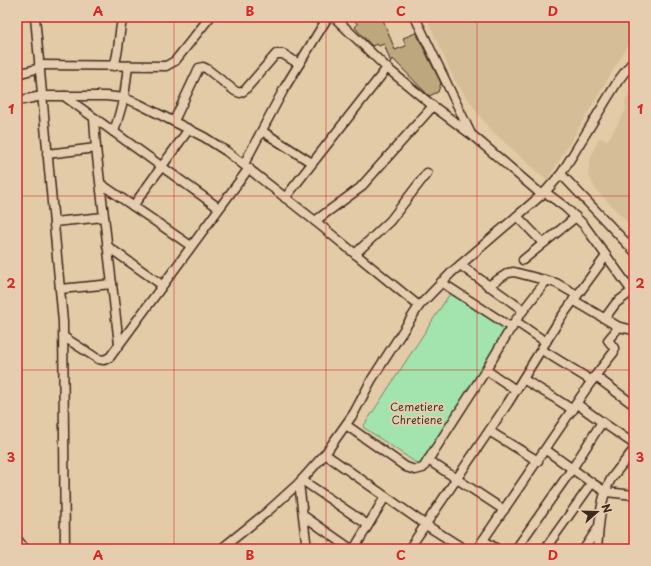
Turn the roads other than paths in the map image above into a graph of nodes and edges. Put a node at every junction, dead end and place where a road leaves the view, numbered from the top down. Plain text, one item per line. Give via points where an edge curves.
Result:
1 (35, 17) edge
2 (123, 17) edge
3 (210, 17) edge
4 (328, 17) edge
5 (334, 17) edge
6 (415, 17) edge
7 (634, 60) edge
8 (299, 64) junction
9 (40, 66) junction
10 (114, 66) junction
11 (128, 66) junction
12 (387, 68) junction
13 (17, 74) edge
14 (42, 96) junction
15 (63, 96) junction
16 (124, 98) junction
17 (17, 101) edge
18 (433, 106) junction
19 (94, 118) junction
20 (174, 121) junction
21 (189, 130) junction
22 (262, 131) junction
23 (114, 132) junction
24 (472, 135) junction
25 (96, 148) junction
26 (47, 154) junction
27 (312, 162) junction
28 (246, 166) junction
29 (162, 167) junction
30 (427, 173) dead end
31 (561, 174) junction
32 (100, 184) junction
33 (543, 194) junction
34 (285, 198) junction
35 (133, 206) junction
36 (219, 208) junction
37 (517, 216) junction
38 (104, 217) junction
39 (576, 217) junction
40 (315, 221) junction
41 (54, 222) junction
42 (544, 243) junction
43 (107, 246) junction
44 (191, 246) junction
45 (634, 251) edge
46 (355, 254) junction
47 (606, 256) junction
48 (523, 260) dead end
49 (460, 265) junction
50 (546, 281) junction
51 (441, 282) junction
52 (112, 284) junction
53 (162, 285) junction
54 (488, 286) junction
55 (60, 289) junction
56 (633, 292) edge
57 (575, 297) junction
58 (419, 306) junction
59 (523, 310) junction
60 (605, 318) junction
61 (514, 325) junction
62 (619, 327) junction
63 (634, 330) edge
64 (64, 337) junction
65 (119, 344) junction
66 (544, 346) junction
67 (486, 370) junction
68 (523, 379) junction
69 (594, 379) junction
70 (516, 390) junction
71 (634, 405) edge
72 (575, 407) junction
73 (602, 422) junction
74 (346, 425) junction
75 (489, 431) junction
76 (634, 444) edge
77 (546, 450) junction
78 (325, 454) junction
79 (632, 454) edge
80 (428, 460) junction
81 (538, 461) junction
82 (572, 469) junction
83 (456, 479) junction
84 (301, 481) junction
85 (592, 483) junction
86 (606, 492) junction
87 (634, 495) edge
88 (385, 497) junction
89 (504, 510) junction
90 (304, 516) junction
91 (368, 525) junction
92 (426, 525) junction
93 (599, 528) junction
94 (17, 539) edge
95 (483, 540) junction
96 (25, 549) edge
97 (64, 549) edge
98 (222, 549) edge
99 (307, 549) edge
100 (352, 549) edge
101 (409, 549) edge
102 (464, 549) edge
103 (477, 549) edge
104 (497, 549) edge
105 (516, 549) edge
106 (545, 549) edge
107 (584, 549) edge
108 (597, 549) edge

1 - 9 street
2 - 10 street
3 - 11 street via 171,64 161,67
4 - 8 street
5 - 12 street
6 - 24 street
7 - 31 street via 618,81
8 - 20 street via 284,54 276,54 240,93 205,68 199,68
8 - 22 street
9 - 10 street
9 - 13 street
9 - 14 street
10 - 11 street
11 - 16 street
12 - 18 street
12 - 27 street
14 - 15 street
14 - 17 street
14 - 26 street
15 - 16 street
15 - 19 street
16 - 20 street
16 - 23 street
18 - 24 street
18 - 40 street via 360,188
19 - 23 street
19 - 25 street
20 - 21 street
21 - 28 street via 215,143
21 - 29 street
22 - 27 street
22 - 28 street
23 - 29 street
24 - 33 street
25 - 26 street
25 - 32 street
26 - 41 street
27 - 34 street
28 - 34 street
28 - 36 street
29 - 35 street
29 - 36 street
30 - 46 street via 390,222
31 - 33 street
31 - 45 street
32 - 35 street
32 - 38 street
33 - 37 street
33 - 39 street
34 - 40 street
35 - 44 street
36 - 44 street
37 - 42 street
37 - 49 street
38 - 41 street
38 - 43 street
39 - 42 street
39 - 47 street
40 - 46 street
41 - 55 street
42 - 48 street
43 - 52 street
43 - 53 street
44 - 53 street
46 - 58 street
47 - 56 street
47 - 57 street
49 - 51 street
49 - 54 street
50 - 54 street via 512,272
50 - 57 street via 560,284
50 - 59 street
51 - 58 street
51 - 61 street
52 - 55 street
52 - 65 street
53 - 65 street
54 - 59 street
55 - 64 street
56 - 60 street via 616,303
57 - 60 street
57 - 66 street
58 - 74 street
59 - 61 street
60 - 62 street
61 - 66 street
61 - 67 street
62 - 63 street
62 - 69 street via 608,340 614,352
64 - 65 street via 101,360 110,357
64 - 97 street
66 - 68 street
66 - 69 street
67 - 70 street
67 - 80 street
68 - 70 street
68 - 72 street
69 - 71 street
69 - 72 street
70 - 75 street
72 - 73 street
72 - 77 street
73 - 76 street
73 - 82 street
74 - 78 street
74 - 80 street via 411,470 423,468
75 - 81 street
75 - 83 street
77 - 81 street
77 - 82 street
78 - 84 street
78 - 88 street
79 - 86 street via 611,480
80 - 83 street
81 - 89 street
82 - 85 street
82 - 105 street
83 - 89 street
83 - 92 street
84 - 90 street
84 - 91 street
84 - 98 street
85 - 86 street
85 - 106 street
86 - 87 street
86 - 93 street
88 - 91 street
88 - 92 street
89 - 95 street
90 - 99 street
90 - 100 street
91 - 100 street
92 - 101 street
92 - 102 street
93 - 107 street
93 - 108 street
94 - 96 street
95 - 103 street
95 - 104 street

